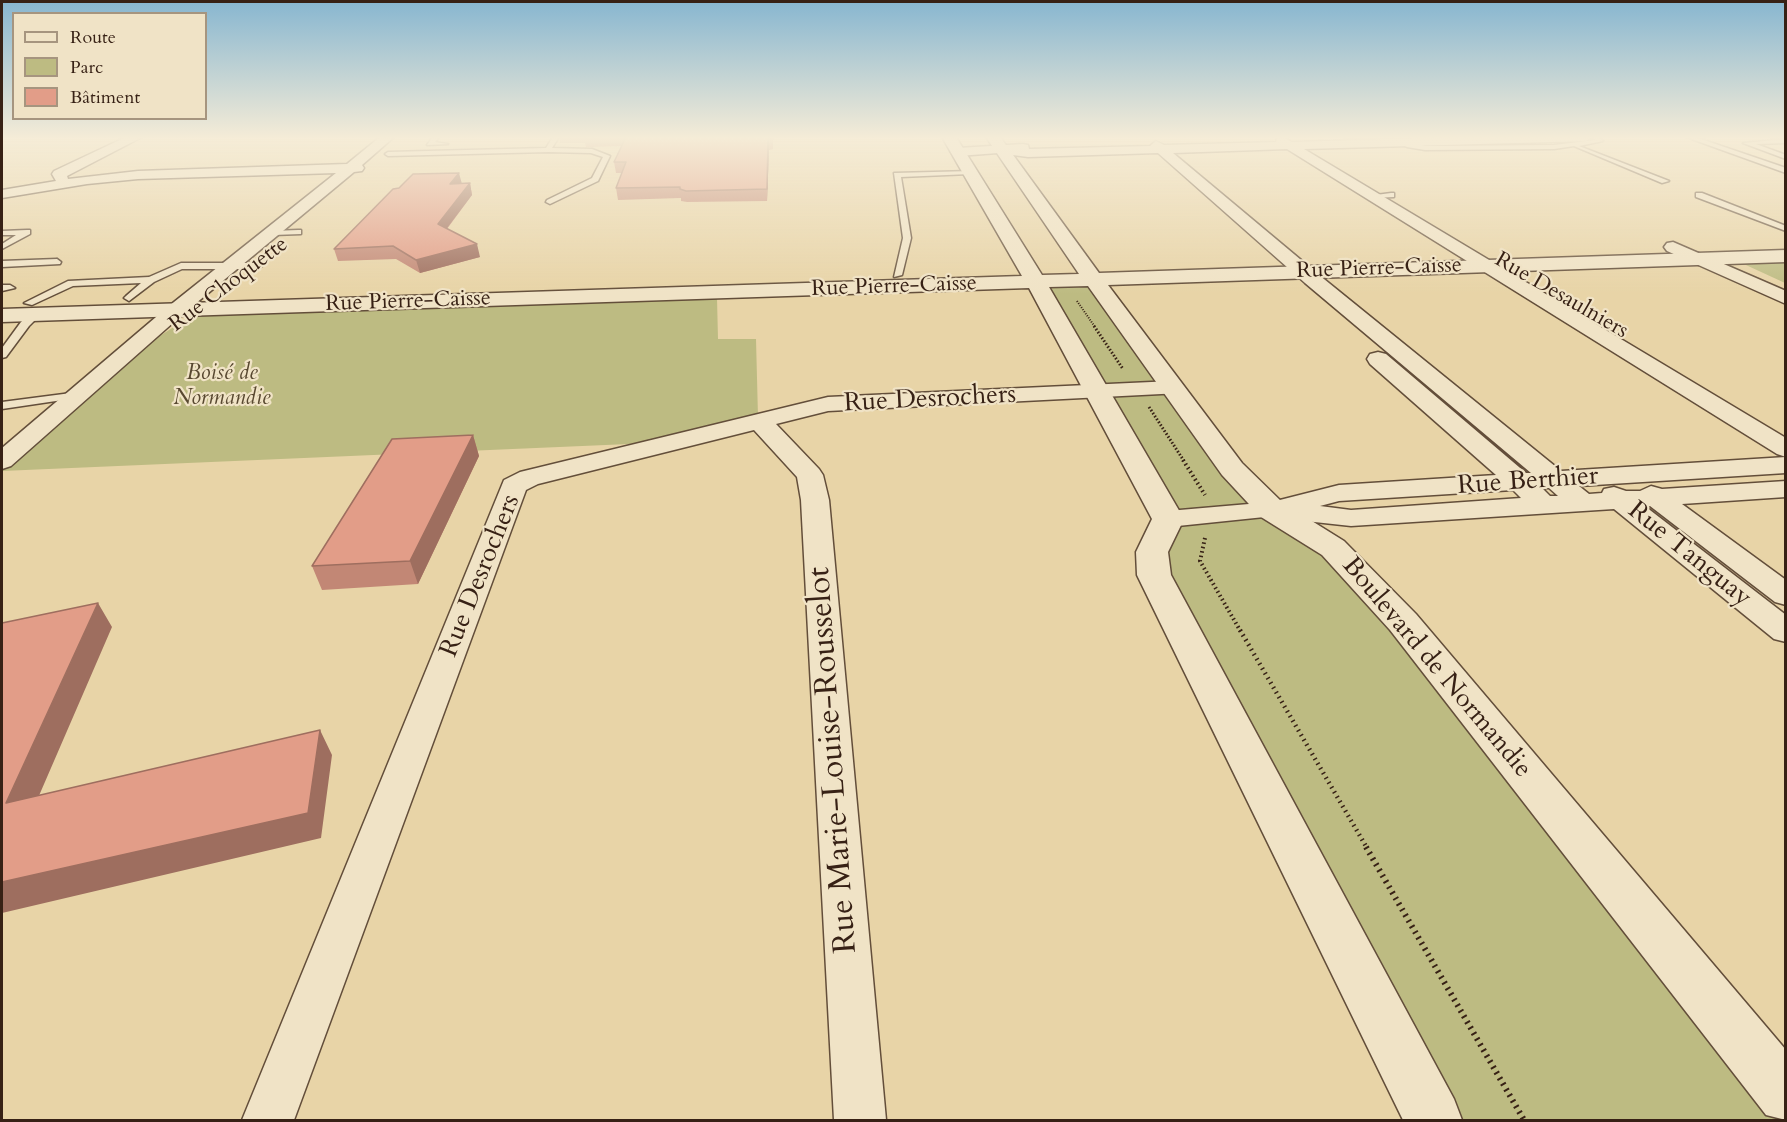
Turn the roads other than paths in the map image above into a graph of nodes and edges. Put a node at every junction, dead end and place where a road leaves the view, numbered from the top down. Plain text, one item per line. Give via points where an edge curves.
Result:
1 (38, 189) edge
2 (48, 189) edge
3 (324, 189) edge
4 (347, 189) edge
5 (574, 189) edge
6 (899, 189) edge
7 (980, 189) edge
8 (1030, 189) edge
9 (1185, 189) edge
10 (1188, 189) edge
11 (1209, 189) edge
12 (1362, 189) edge
13 (1380, 189) edge
14 (1212, 192) junction
15 (2, 194) edge
16 (1391, 195) junction
17 (1699, 195) dead end
18 (1372, 196) junction
19 (2, 199) edge
20 (550, 202) dead end
21 (1785, 229) edge
22 (298, 232) junction
23 (2, 233) edge
24 (273, 233) junction
25 (1785, 244) edge
26 (2, 247) edge
27 (1697, 252) junction
28 (1785, 256) edge
29 (1478, 257) junction
30 (1721, 258) junction
31 (57, 262) dead end
32 (2, 264) edge
33 (1507, 264) junction
34 (258, 266) junction
35 (231, 267) junction
36 (1285, 267) junction
37 (1090, 275) junction
38 (1033, 277) junction
39 (151, 280) junction
40 (899, 281) junction
41 (1785, 286) edge
42 (4, 293) edge
43 (129, 298) junction
44 (1785, 298) edge
45 (206, 300) junction
46 (32, 309) junction
47 (176, 309) junction
48 (2, 316) edge
49 (18, 333) junction
50 (2, 334) edge
51 (1383, 337) junction
52 (1353, 338) junction
53 (2, 355) edge
54 (1669, 359) junction
55 (1639, 360) junction
56 (99, 378) junction
57 (1173, 388) junction
58 (1449, 391) junction
59 (1099, 392) junction
60 (1417, 392) junction
61 (79, 395) junction
62 (2, 406) edge
63 (759, 420) junction
64 (1785, 428) edge
65 (1785, 450) edge
66 (2, 461) edge
67 (1785, 465) edge
68 (1556, 479) junction
69 (1521, 483) junction
70 (1622, 488) junction
71 (1785, 489) edge
72 (1587, 490) junction
73 (1657, 498) junction
74 (1544, 506) junction
75 (1272, 510) junction
76 (1168, 519) junction
77 (1785, 595) edge
78 (1785, 632) edge
79 (1785, 1095) edge
80 (268, 1120) edge
81 (860, 1120) edge
82 (1433, 1120) edge

1 - 15 street
2 - 19 street
3 - 24 street, Rue Choquette
4 - 22 street, Rue Choquette
5 - 20 lane
6 - 40 lane via 907,238
7 - 38 street
8 - 37 street, Boulevard de Normandie
9 - 36 street
10 - 14 street
11 - 14 street
12 - 18 street, Rue Desaulniers
13 - 16 street, Rue Desaulniers
14 - 36 street
16 - 18 lane
16 - 29 street, Rue Desaulniers
17 - 21 lane
18 - 29 street, Rue Desaulniers
22 - 24 lane
22 - 34 street, Rue Choquette
23 - 26 lane via 27,232
24 - 35 street, Rue Choquette
25 - 27 street, Rue Pierre-Caisse
27 - 29 street, Rue Pierre-Caisse via 1673,247
27 - 30 street, Rue Pierre-Caisse
27 - 33 street, Rue Pierre-Caisse
27 - 44 street
28 - 30 street, Rue Pierre-Caisse
29 - 33 street, Rue Pierre-Caisse
29 - 36 street, Rue Pierre-Caisse
29 - 55 street, Rue Desaulniers
30 - 41 street
31 - 32 lane
33 - 54 street, Rue Desaulniers
34 - 35 lane
34 - 45 street, Rue Choquette
35 - 39 lane via 181,266
35 - 45 street, Rue Choquette
36 - 37 street, Rue Pierre-Caisse
36 - 51 street
36 - 52 street
37 - 38 street, Rue Pierre-Caisse
37 - 38 street, Rue Pierre-Caisse via 1064,282
37 - 57 street, Boulevard de Normandie
38 - 40 street, Rue Pierre-Caisse
38 - 59 street
39 - 43 lane
39 - 46 lane via 71,283
40 - 45 street, Rue Pierre-Caisse
42 - 46 street, Rue Pierre-Caisse
43 - 45 street, Rue Pierre-Caisse
43 - 46 street, Rue Pierre-Caisse
45 - 47 street, Rue Pierre-Caisse
45 - 56 street, Rue Choquette
46 - 47 street, Rue Pierre-Caisse
46 - 48 street, Rue Pierre-Caisse
46 - 49 lane
47 - 56 street, Rue Choquette
49 - 50 lane
49 - 53 lane
51 - 52 street
51 - 58 street
52 - 60 street
54 - 55 street, Rue Desaulniers
54 - 64 street, Rue Desaulniers
55 - 65 street, Rue Desaulniers
56 - 61 street, Rue Choquette
57 - 59 street, Rue Desrochers
57 - 75 street, Boulevard de Normandie via 1232,469
58 - 60 street
58 - 68 street
59 - 63 street, Rue Desrochers via 828,404
59 - 76 street
60 - 69 street
61 - 62 lane
61 - 66 street, Rue Choquette
63 - 80 street, Rue Desrochers via 529,477 514,486
63 - 81 street, Rue Marie-Louise-Rousselot via 810,475 815,500
67 - 70 street, Rue Berthier
68 - 69 street, Rue Berthier
68 - 72 street
69 - 74 street
69 - 75 street, Rue Berthier via 1339,493
70 - 72 street, Rue Berthier
70 - 73 street, Rue Berthier
70 - 78 street, Rue Tanguay
71 - 73 street, Rue Berthier
72 - 74 street, Rue Berthier
73 - 77 street, Rue Tanguay
74 - 75 street, Rue Berthier via 1351,518
75 - 76 street, Rue Berthier
75 - 79 street, Boulevard de Normandie via 1333,548 1403,622
76 - 82 street via 1152,552 1154,575

